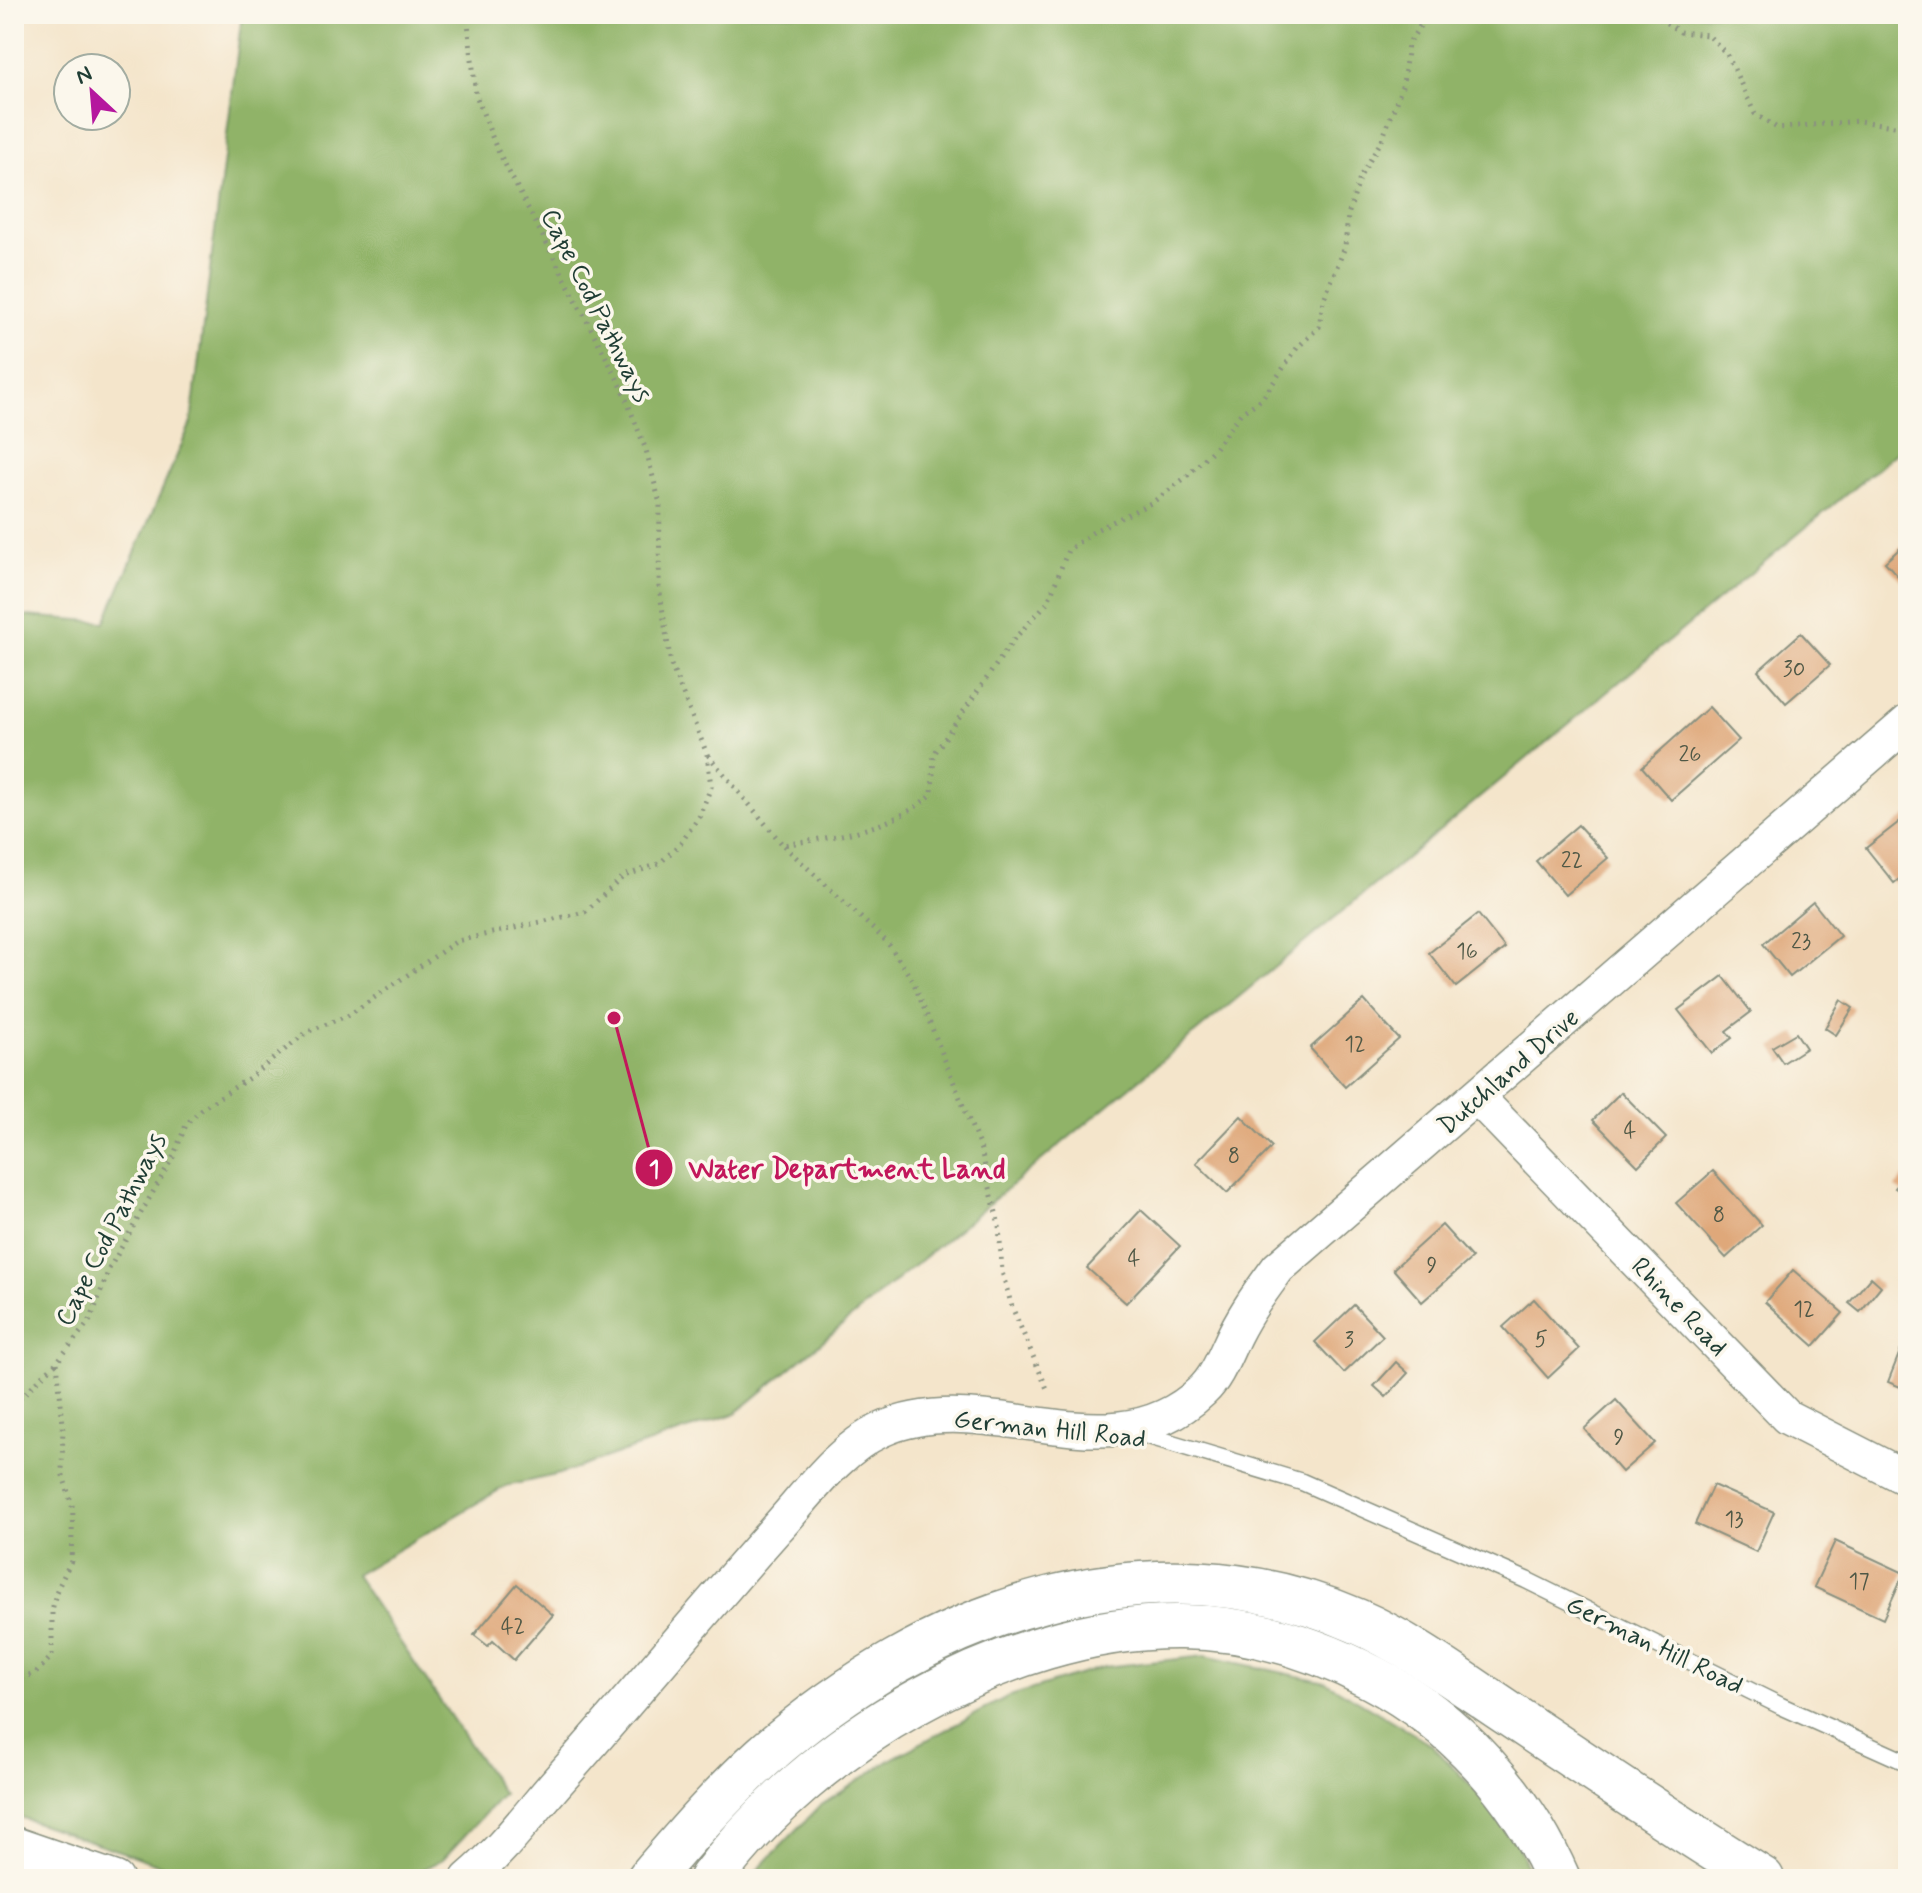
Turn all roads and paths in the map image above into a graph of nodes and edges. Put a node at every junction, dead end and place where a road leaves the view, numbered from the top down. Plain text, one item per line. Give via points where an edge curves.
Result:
1 (467, 14) edge
2 (1436, 14) edge
3 (1653, 14) edge
4 (1908, 128) edge
5 (1908, 722) edge
6 (707, 754) junction
7 (783, 845) junction
8 (1478, 1098) junction
9 (57, 1362) junction
10 (14, 1404) edge
11 (1062, 1426) junction
12 (1130, 1430) junction
13 (1908, 1479) edge
14 (14, 1682) edge
15 (1908, 1763) edge
16 (14, 1844) edge
17 (116, 1879) edge
18 (468, 1879) edge
19 (649, 1879) edge
20 (711, 1879) edge
21 (1558, 1879) edge
22 (1762, 1879) edge

1 - 6 path, Cape Cod Pathways via 476,95 496,147 621,386 646,450 660,504 659,587 671,665
2 - 7 path via 1408,44 1403,84 1382,140 1361,175 1319,327 1297,348 1277,382 1241,413 1185,478 1068,550 1048,602 1014,639 934,754 932,794 907,813 861,832
3 - 4 path via 1680,32 1708,35 1727,54 1755,114 1777,128 1859,121
5 - 8 street, Dutchland Drive
6 - 7 path
6 - 9 path, Cape Cod Pathways via 711,787 699,817 659,864 624,876 585,912 457,941 349,1015 307,1032 201,1109 186,1125 109,1269 91,1319
7 - 11 path via 887,942 913,981 981,1150 1012,1307
8 - 12 street, Dutchland Drive via 1278,1268 1202,1391 1166,1416
8 - 13 street, Rhine Road via 1787,1417
9 - 10 path, Cape Cod Pathways
9 - 14 path via 62,1472 73,1509 71,1561 52,1611 52,1656 36,1673
11 - 12 street, German Hill Road
11 - 18 street, German Hill Road via 997,1418 910,1421 880,1430 849,1452
12 - 15 lane, German Hill Road via 1302,1482 1526,1580
16 - 17 street
19 - 22 highway via 763,1757 887,1668 1025,1604 1154,1581 1276,1594 1359,1621 1434,1664
20 - 21 highway via 810,1777 857,1740 961,1679 1075,1639 1175,1627 1278,1640 1323,1654 1396,1690 1472,1751 1530,1825

